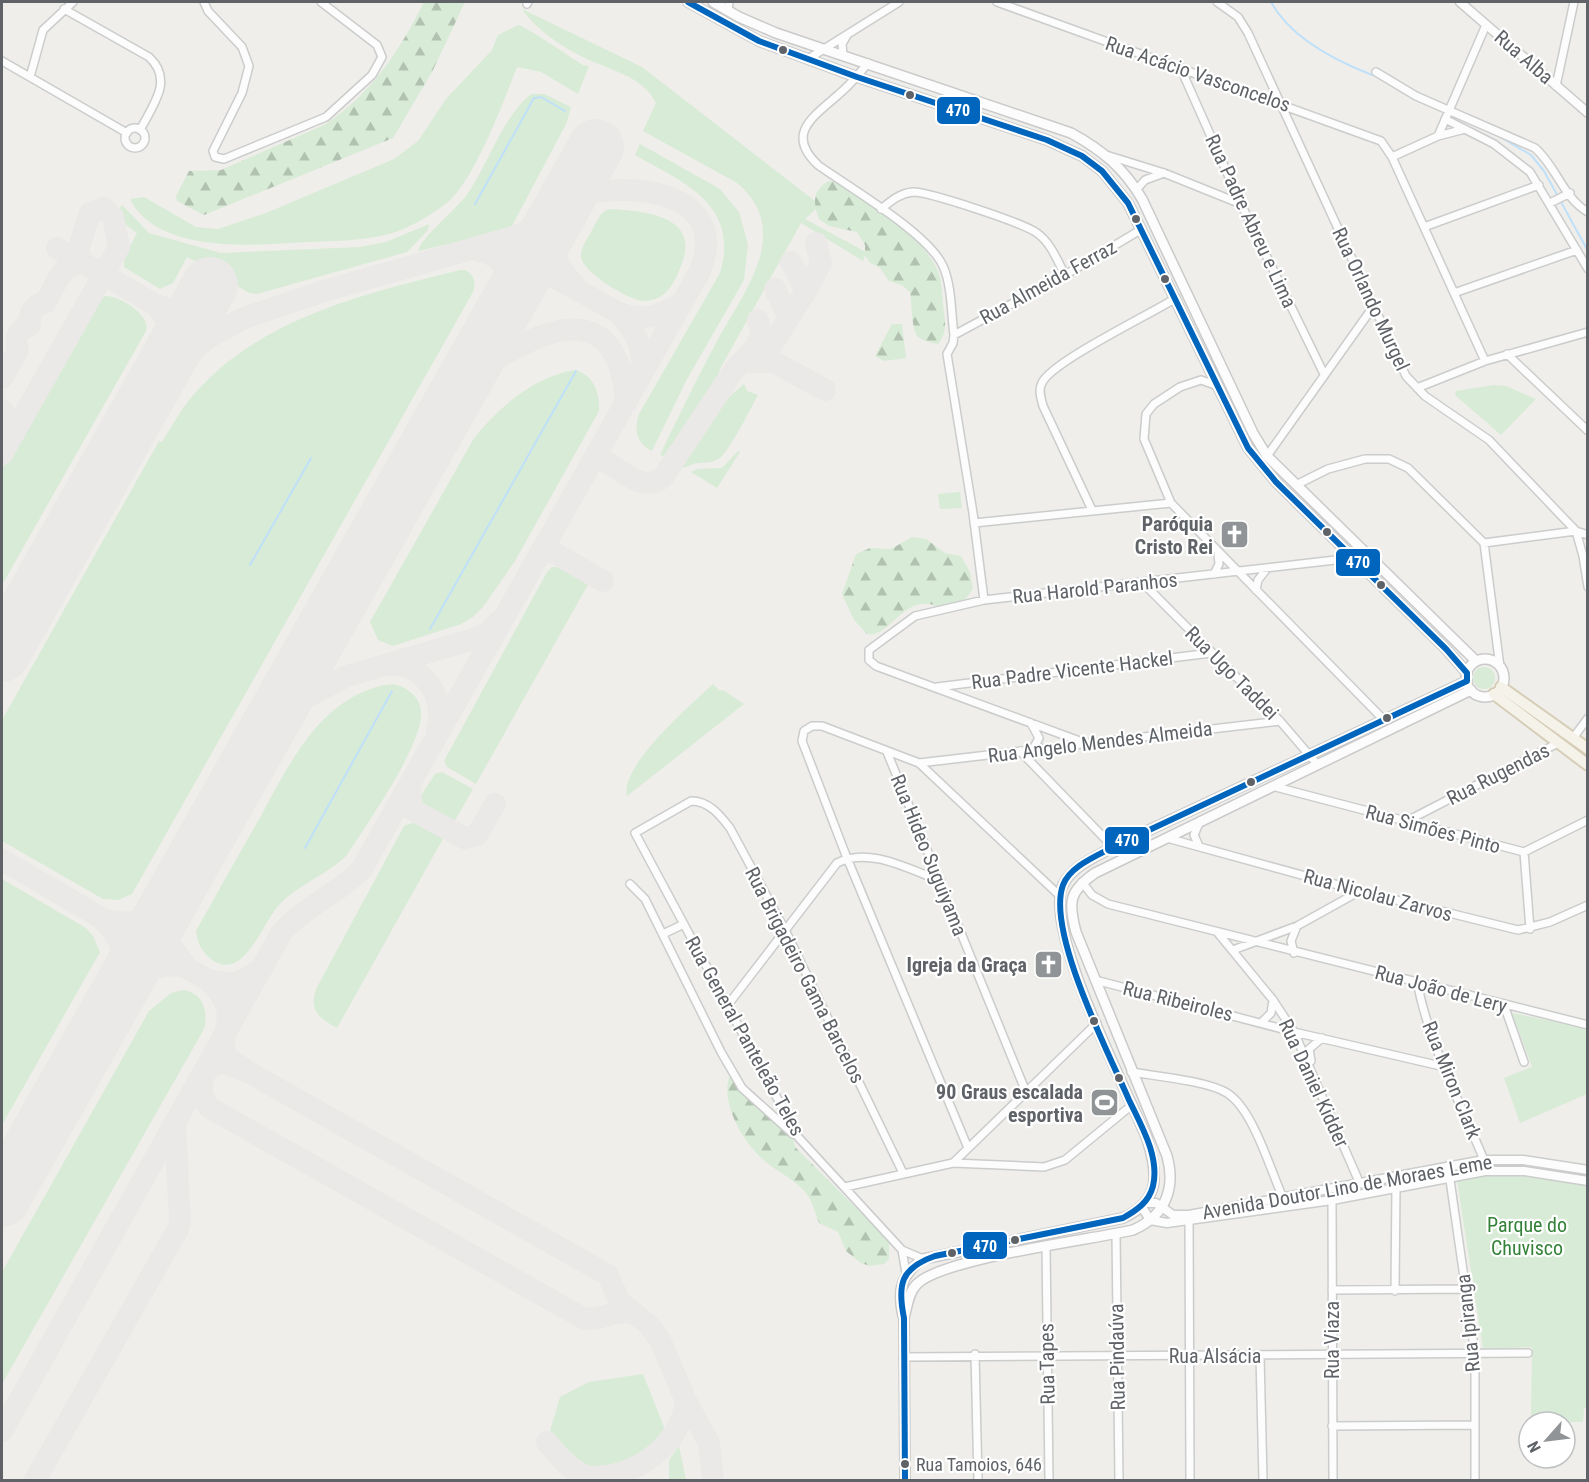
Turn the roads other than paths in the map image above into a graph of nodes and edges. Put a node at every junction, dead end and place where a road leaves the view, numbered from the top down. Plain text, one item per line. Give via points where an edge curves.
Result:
1 (73, 2) edge
2 (204, 2) edge
3 (321, 2) edge
4 (688, 2) edge
5 (713, 2) edge
6 (899, 2) edge
7 (997, 2) edge
8 (1217, 2) edge
9 (1460, 2) edge
10 (1574, 2) edge
11 (729, 6) edge
12 (64, 9) junction
13 (724, 23) junction
14 (1486, 24) junction
15 (849, 33) junction
16 (825, 48) junction
17 (843, 54) junction
18 (808, 59) junction
19 (2, 61) edge
20 (868, 63) junction
21 (1180, 67) junction
22 (1376, 72) dead end
23 (30, 77) junction
24 (857, 77) junction
25 (1556, 86) junction
26 (1282, 103) junction
27 (1448, 110) junction
28 (1587, 113) edge
29 (1445, 119) junction
30 (1465, 129) junction
31 (140, 130) junction
32 (127, 133) junction
33 (1438, 136) junction
34 (1107, 154) junction
35 (1392, 157) junction
36 (1164, 173) junction
37 (1539, 186) junction
38 (1136, 190) junction
39 (1568, 194) junction
40 (1551, 202) junction
41 (1241, 204) junction
42 (881, 209) junction
43 (1587, 212) edge
44 (1424, 227) junction
45 (1142, 229) junction
46 (1577, 250) junction
47 (1587, 269) edge
48 (1065, 275) junction
49 (1454, 293) junction
50 (1176, 298) junction
51 (1373, 307) junction
52 (1587, 332) edge
53 (954, 335) junction
54 (1508, 354) junction
55 (1485, 362) junction
56 (1324, 374) junction
57 (1215, 385) junction
58 (1417, 388) junction
59 (1587, 431) edge
60 (1267, 456) junction
61 (1296, 485) junction
62 (1171, 503) junction
63 (1092, 510) junction
64 (974, 523) junction
65 (1576, 531) junction
66 (1587, 535) edge
67 (1484, 543) junction
68 (1218, 553) junction
69 (1353, 558) junction
70 (1266, 570) junction
71 (1237, 572) junction
72 (1214, 574) junction
73 (1144, 584) junction
74 (1587, 587) edge
75 (1256, 590) junction
76 (984, 600) junction
77 (1210, 653) junction
78 (1476, 662) junction
79 (1496, 664) junction
80 (1468, 681) junction
81 (934, 688) junction
82 (1497, 691) junction
83 (1587, 718) edge
84 (1383, 719) junction
85 (1280, 721) junction
86 (1031, 723) junction
87 (1053, 731) junction
88 (1573, 738) junction
89 (1085, 742) junction
90 (1558, 743) junction
91 (1053, 747) junction
92 (1034, 749) junction
93 (1587, 749) edge
94 (1020, 751) junction
95 (887, 752) junction
96 (1309, 753) junction
97 (919, 763) junction
98 (1317, 764) junction
99 (1587, 765) edge
100 (1272, 786) junction
101 (685, 802) joint
102 (1587, 820) edge
103 (1200, 821) junction
104 (1405, 822) junction
105 (1167, 838) junction
106 (1199, 846) junction
107 (1113, 847) junction
108 (1524, 852) junction
109 (847, 858) junction
110 (941, 881) junction
111 (1082, 882) junction
112 (630, 884) dead end
113 (1359, 891) junction
114 (1059, 895) junction
115 (1587, 905) edge
116 (684, 924) junction
117 (1296, 926) junction
118 (1530, 929) junction
119 (785, 930) junction
120 (1216, 932) junction
121 (663, 934) junction
122 (1253, 942) junction
123 (1233, 950) junction
124 (1294, 953) junction
125 (1095, 980) junction
126 (1417, 981) junction
127 (1436, 988) junction
128 (1274, 1000) junction
129 (1421, 1000) junction
130 (1504, 1005) junction
131 (727, 1006) junction
132 (1097, 1023) junction
133 (1261, 1023) junction
134 (1587, 1025) edge
135 (1294, 1032) junction
136 (1323, 1037) junction
137 (1524, 1062) dead end
138 (1445, 1067) junction
139 (1131, 1072) junction
140 (1314, 1073) junction
141 (1026, 1092) junction
142 (1132, 1105) junction
143 (798, 1137) junction
144 (968, 1148) junction
145 (1484, 1160) junction
146 (953, 1163) junction
147 (1448, 1166) junction
148 (1587, 1170) edge
149 (903, 1173) junction
150 (1449, 1177) junction
151 (1587, 1181) edge
152 (1360, 1184) junction
153 (845, 1186) junction
154 (1396, 1187) junction
155 (1283, 1198) junction
156 (1332, 1200) junction
157 (1143, 1205) junction
158 (1162, 1206) junction
159 (1190, 1218) junction
160 (1150, 1220) junction
161 (1116, 1234) junction
162 (1046, 1247) junction
163 (902, 1250) junction
164 (923, 1259) junction
165 (906, 1273) junction
166 (927, 1277) junction
167 (913, 1289) junction
168 (1466, 1289) junction
169 (1332, 1290) junction
170 (1395, 1291) junction
171 (904, 1318) junction
172 (1528, 1353) dead end
173 (975, 1354) junction
174 (1048, 1354) junction
175 (1475, 1354) junction
176 (1116, 1355) junction
177 (1331, 1355) junction
178 (903, 1356) junction
179 (1260, 1356) junction
180 (1188, 1357) junction
181 (1475, 1425) junction
182 (1332, 1426) junction
183 (905, 1480) edge
184 (978, 1480) edge
185 (1049, 1480) edge
186 (1119, 1480) edge
187 (1190, 1480) edge
188 (1263, 1480) edge
189 (1333, 1480) edge
190 (1475, 1480) edge

1 - 12 street
2 - 3 street via 242,47 249,66 242,93 213,151 215,157 228,158 326,117 380,63 381,51 370,38
4 - 13 main road
5 - 11 main road
6 - 15 street
7 - 21 street, Rua Acácio Vasconcelos
8 - 26 street, Rua Orlando Murgel via 1238,16
9 - 14 street, Rua Alba
10 - 25 street
11 - 13 main road
11 - 16 main road via 776,33
12 - 23 street via 44,30
12 - 31 street via 148,57 158,68 162,85
13 - 18 main road
14 - 25 street, Rua Alba
14 - 27 street
15 - 16 street
15 - 17 street via 842,44
16 - 17 main road
16 - 18 street
17 - 20 main road
18 - 24 main road
19 - 23 street
20 - 24 street
20 - 34 main road via 1071,133
21 - 26 street, Rua Acácio Vasconcelos
21 - 41 street, Rua Padre Abreu e Lima
22 - 27 street
23 - 32 street
24 - 42 street via 808,121 802,140 818,165
24 - 45 main road via 1047,140 1082,156 1115,184
25 - 28 street, Rua Alba
26 - 35 street, Rua Acácio Vasconcelos via 1374,138 1387,147
26 - 51 street, Rua Orlando Murgel
27 - 29 street
27 - 39 street via 1535,148 1545,156
29 - 30 street
29 - 33 street
30 - 33 street
30 - 37 street via 1521,162
31 - 32 street via 134,128
31 - 32 street via 145,138 139,147 128,145
33 - 35 street
34 - 36 street
34 - 38 main road
35 - 44 street
36 - 38 street via 1145,180
36 - 41 street
37 - 40 street
37 - 44 street
38 - 60 main road via 1252,433
39 - 40 street
39 - 43 street
40 - 46 street
41 - 56 street, Rua Padre Abreu e Lima
42 - 48 street via 902,194 926,193 1018,225 1044,240
42 - 53 street via 938,257 948,282
44 - 49 street
45 - 48 street, Rua Almeida Ferraz
45 - 50 main road
46 - 47 street
46 - 49 street
48 - 53 street, Rua Almeida Ferraz
49 - 55 street
50 - 57 main road
50 - 63 street via 1062,364 1041,383 1043,406
51 - 56 street
51 - 58 street, Rua Orlando Murgel via 1397,360
52 - 54 street
53 - 64 street via 947,354
54 - 55 street
54 - 59 street
55 - 58 street
56 - 60 street
57 - 62 street via 1201,380 1180,387 1146,414 1144,439
57 - 69 main road via 1260,465
58 - 65 street, Rua Orlando Murgel via 1489,440
60 - 61 main road
61 - 67 street via 1353,461 1389,459 1408,468
61 - 78 main road
62 - 63 street
62 - 68 street
63 - 64 street
64 - 76 street
65 - 66 street
65 - 67 street
65 - 74 street, Rua Orlando Murgel
67 - 79 street via 1499,649
68 - 71 street
68 - 72 street via 1219,564
69 - 70 street, Rua Harold Paranhos
69 - 80 main road
70 - 71 street, Rua Harold Paranhos
70 - 75 street
71 - 72 street, Rua Harold Paranhos
71 - 75 street
72 - 73 street, Rua Harold Paranhos
73 - 76 street, Rua Harold Paranhos
73 - 77 street, Rua Ugo Taddei
75 - 84 street
76 - 81 street, Rua Harold Paranhos via 915,616 869,650 869,660 876,666
77 - 81 street, Rua Padre Vicente Hackel
77 - 85 street, Rua Ugo Taddei
78 - 79 main road
78 - 80 main road
79 - 82 main road via 1504,677
80 - 82 main road via 1480,696
80 - 84 main road
80 - 98 main road
81 - 86 street
82 - 88 main road
82 - 90 main road
83 - 88 street
84 - 96 main road
85 - 89 street, Rua Angelo Mendes Almeida
85 - 96 street, Rua Ugo Taddei
86 - 87 street
86 - 92 street via 1039,738
87 - 89 street
87 - 91 street
88 - 93 main road
89 - 91 street, Rua Angelo Mendes Almeida
90 - 99 main road
90 - 104 street, Rua Rugendas
91 - 92 street, Rua Angelo Mendes Almeida
92 - 94 street, Rua Angelo Mendes Almeida
94 - 97 street, Rua Angelo Mendes Almeida
94 - 107 street
95 - 97 street
95 - 109 street via 822,726 804,731 802,741
95 - 110 street, Rua Hideo Suguiyama
96 - 98 street, Rua Ugo Taddei
96 - 107 main road
97 - 114 street
98 - 100 main road
100 - 103 main road
100 - 104 street, Rua Simões Pinto
101 - 116 street, Rua General Panteleão Teles via 635,832
101 - 119 street, Rua Brigadeiro Gama Barcelos via 699,801 725,821
102 - 108 street, Rua Simões Pinto
103 - 105 main road
103 - 106 street via 1194,835
104 - 108 street, Rua Simões Pinto
105 - 106 street, Rua Nicolau Zarvos
105 - 111 main road
106 - 113 street, Rua Nicolau Zarvos
107 - 114 main road via 1075,870
108 - 118 street
109 - 110 street via 876,859
109 - 119 street via 828,873
109 - 144 street
110 - 141 street, Rua Hideo Suguiyama
111 - 120 street, Rua João de Lery via 1092,895 1108,904
111 - 125 main road via 1075,891 1071,916
112 - 121 street via 645,899
113 - 117 street
113 - 118 street, Rua Nicolau Zarvos via 1502,927
114 - 132 main road via 1060,927
115 - 118 street, Rua Nicolau Zarvos
116 - 121 street
116 - 131 street, Rua General Panteleão Teles
117 - 122 street
117 - 124 street via 1291,941
119 - 131 street
119 - 149 street, Rua Brigadeiro Gama Barcelos
120 - 122 street, Rua João de Lery
120 - 123 street, Rua Daniel Kidder
121 - 143 street via 742,1088
122 - 123 street
122 - 124 street, Rua João de Lery
123 - 128 street, Rua Daniel Kidder
124 - 126 street, Rua João de Lery
125 - 133 street, Rua Ribeiroles
125 - 139 main road
126 - 127 street, Rua João de Lery
126 - 129 street, Rua Miron Clark
127 - 129 street, Rua Miron Clark
127 - 130 street, Rua João de Lery
128 - 133 street via 1271,1013
128 - 135 street, Rua Daniel Kidder
129 - 138 street, Rua Miron Clark
130 - 134 street, Rua João de Lery
130 - 137 street
131 - 143 street, Rua General Panteleão Teles
132 - 141 street
132 - 142 main road
133 - 135 street, Rua Ribeiroles
135 - 136 street, Rua Ribeiroles
135 - 140 street, Rua Daniel Kidder
136 - 138 street, Rua Ribeiroles
136 - 140 street via 1309,1049
138 - 145 street, Rua Miron Clark
139 - 155 street via 1209,1086 1237,1101
139 - 158 main road via 1170,1168 1169,1192
140 - 152 street, Rua Daniel Kidder
141 - 144 street
142 - 146 street via 1056,1164 1044,1167
142 - 157 main road via 1154,1161 1153,1190
143 - 153 street, Rua General Panteleão Teles
144 - 146 street
145 - 147 street, Avenida Doutor Lino de Moraes Leme
145 - 148 street, Avenida Doutor Lino de Moraes Leme via 1523,1160
146 - 149 street
147 - 150 street, Rua Ipiranga
147 - 152 street, Avenida Doutor Lino de Moraes Leme
149 - 153 street
150 - 151 street, Avenida Doutor Lino de Moraes Leme via 1500,1171
150 - 154 street, Avenida Doutor Lino de Moraes Leme
150 - 168 street, Rua Ipiranga
152 - 155 street, Avenida Doutor Lino de Moraes Leme
153 - 163 street, Rua General Panteleão Teles
154 - 156 street, Avenida Doutor Lino de Moraes Leme
154 - 170 street
155 - 159 street, Avenida Doutor Lino de Moraes Leme
156 - 159 street, Avenida Doutor Lino de Moraes Leme
156 - 169 street, Rua Viaza
157 - 158 street, Avenida Doutor Lino de Moraes Leme via 1153,1202
157 - 160 street
157 - 164 main road via 1123,1218
158 - 159 street, Avenida Doutor Lino de Moraes Leme via 1173,1215
158 - 160 main road
159 - 160 street, Avenida Doutor Lino de Moraes Leme via 1159,1223
159 - 180 street
160 - 161 main road, Avenida Doutor Lino de Moraes Leme
161 - 162 main road, Avenida Doutor Lino de Moraes Leme
161 - 176 street, Rua Pindaúva
162 - 166 main road, Avenida Doutor Lino de Moraes Leme via 970,1262
162 - 174 street, Rua Tapes
163 - 164 street, Rua General Panteleão Teles
163 - 165 street
164 - 165 main road
164 - 166 main road
165 - 167 main road
165 - 171 main road via 899,1293
166 - 167 main road
167 - 171 main road
168 - 170 street
168 - 175 street, Rua Ipiranga
169 - 170 street
169 - 177 street, Rua Viaza
171 - 178 main road
172 - 175 street, Rua Alsácia
173 - 174 street, Rua Alsácia
173 - 178 street, Rua Alsácia
173 - 184 street
174 - 176 street, Rua Alsácia
174 - 185 street, Rua Tapes
175 - 177 street, Rua Alsácia
175 - 181 street, Rua Ipiranga
176 - 180 street, Rua Alsácia
176 - 186 street, Rua Pindaúva
177 - 179 street, Rua Alsácia
177 - 182 street, Rua Viaza
178 - 183 main road
179 - 180 street, Rua Alsácia
179 - 188 street
180 - 187 street
181 - 182 street
181 - 190 street, Rua Ipiranga
182 - 189 street, Rua Viaza

